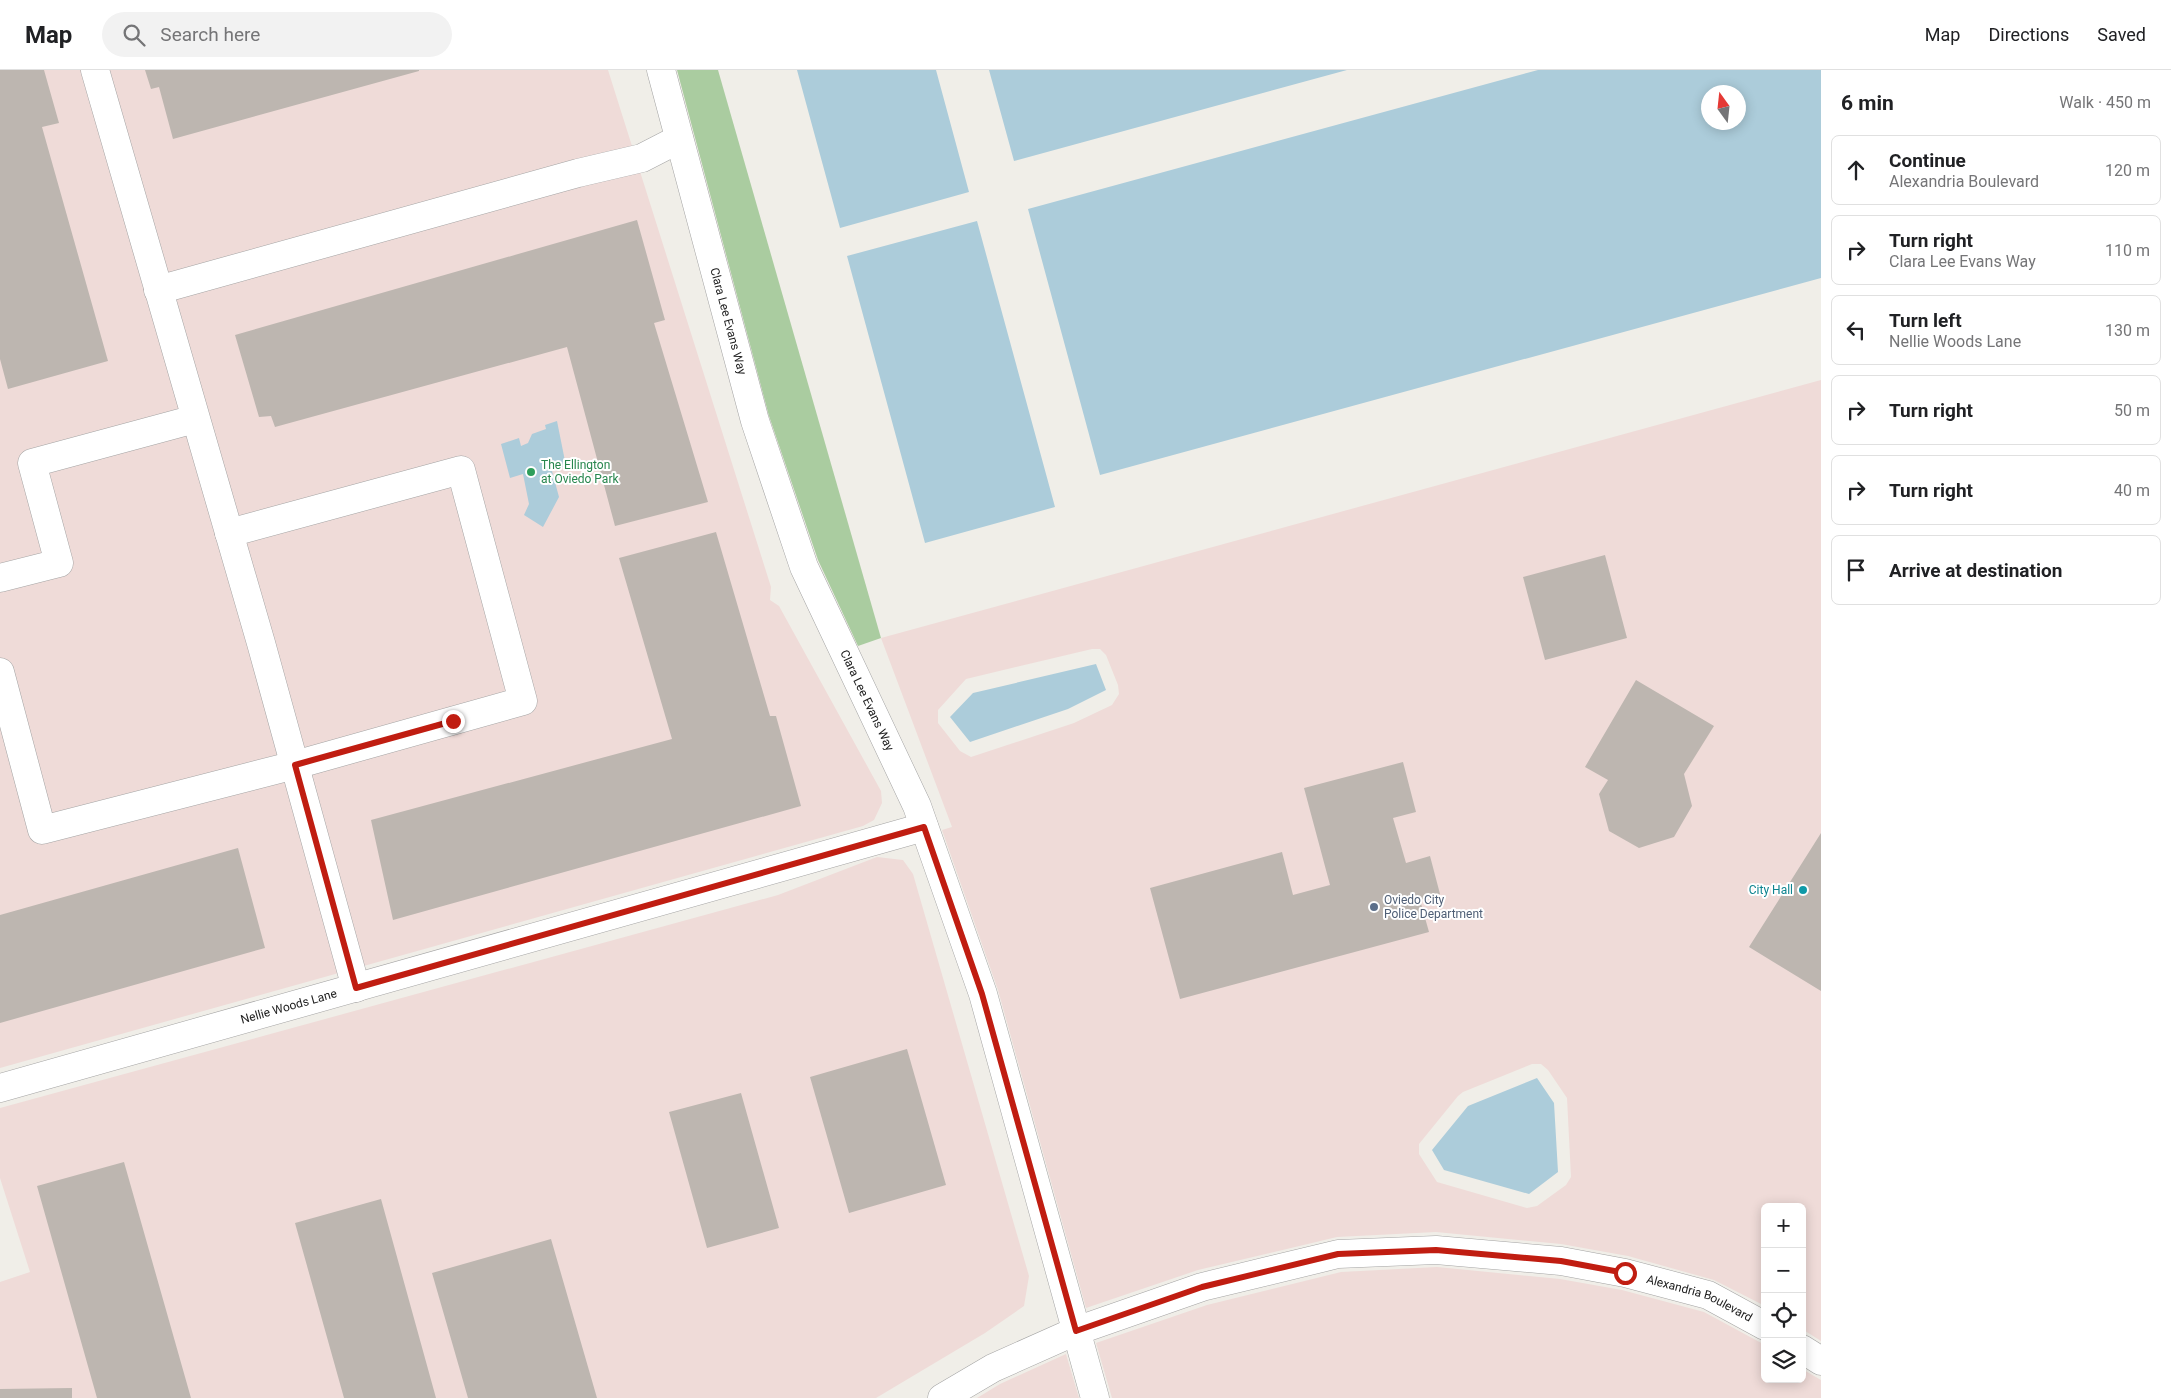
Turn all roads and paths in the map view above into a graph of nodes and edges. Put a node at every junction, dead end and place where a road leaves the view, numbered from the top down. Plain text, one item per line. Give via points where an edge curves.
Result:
1 (95, 70) edge
2 (661, 70) edge
3 (679, 139) junction
4 (158, 290) junction
5 (195, 420) junction
6 (229, 533) junction
7 (0, 578) edge
8 (0, 672) edge
9 (295, 765) junction
10 (924, 827) junction
11 (356, 988) junction
12 (0, 1088) edge
13 (1761, 1324) edge
14 (1076, 1331) junction
15 (1806, 1352) edge
16 (1821, 1361) edge
17 (942, 1398) edge
18 (1096, 1398) edge

1 - 4 street
2 - 3 street, Clara Lee Evans Way
3 - 4 street via 642,158 568,175
3 - 10 street, Clara Lee Evans Way via 755,421 804,567
4 - 5 street
5 - 6 street
5 - 7 street via 32,463 59,563
6 - 9 street
6 - 9 street via 461,470 523,701
8 - 9 street via 42,830
9 - 11 street
10 - 11 street, Nellie Woods Lane
10 - 14 street, Clara Lee Evans Way via 982,994
11 - 12 street, Nellie Woods Lane
13 - 14 street, Alexandria Boulevard via 1708,1295 1625,1273 1561,1261 1436,1250 1338,1254 1202,1287
14 - 17 street, Alexandria Boulevard via 993,1368
14 - 18 street, Clara Lee Evans Way
15 - 16 street

